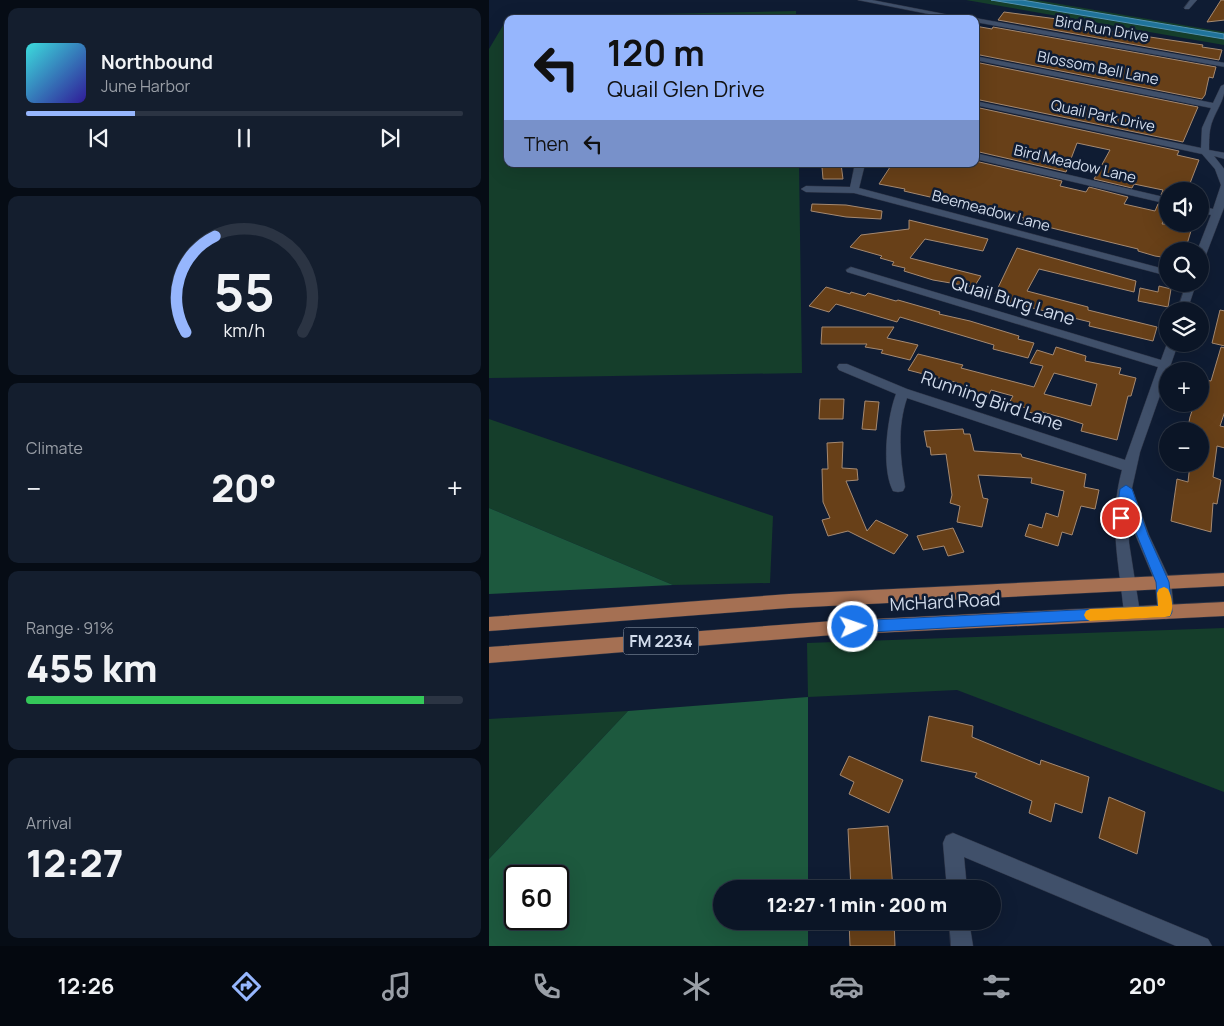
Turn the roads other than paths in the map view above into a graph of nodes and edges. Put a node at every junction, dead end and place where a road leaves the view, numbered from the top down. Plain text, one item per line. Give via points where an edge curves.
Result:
1 (861, 0) edge
2 (1194, 0) edge
3 (1187, 8) dead end
4 (945, 15) edge
5 (979, 21) edge
6 (979, 59) edge
7 (1224, 65) edge
8 (1224, 86) edge
9 (979, 104) edge
10 (1215, 106) junction
11 (1205, 152) junction
12 (1224, 156) edge
13 (979, 157) edge
14 (860, 167) edge
15 (1224, 185) edge
16 (805, 189) dead end
17 (854, 190) junction
18 (1159, 199) edge
19 (1209, 211) edge
20 (1217, 213) junction
21 (1206, 242) edge
22 (851, 270) dead end
23 (1159, 271) edge
24 (1159, 364) edge
25 (843, 366) dead end
26 (1159, 383) edge
27 (903, 392) junction
28 (1130, 467) junction
29 (898, 487) dead end
30 (1126, 489) junction
31 (1224, 580) edge
32 (1163, 582) junction
33 (1130, 584) junction
34 (1224, 609) edge
35 (1165, 612) junction
36 (1132, 613) junction
37 (489, 624) edge
38 (489, 655) edge
39 (956, 880) edge
40 (960, 930) edge
41 (961, 946) edge
42 (1201, 946) edge

1 - 4 street
2 - 3 street
5 - 7 street, Bird Run Drive
6 - 10 street, Blossom Bell Lane
8 - 10 street
9 - 11 street, Quail Park Drive
10 - 11 street via 1206,128
11 - 12 street, Quail Park Drive
11 - 15 street via 1219,168
13 - 18 street, Bird Meadow Lane
14 - 17 street
15 - 20 street
16 - 17 street, Beemeadow Lane
17 - 23 street, Beemeadow Lane
19 - 20 street
20 - 21 street
22 - 24 street, Quail Burg Lane
25 - 27 street, Running Bird Lane
26 - 28 street
27 - 28 street, Running Bird Lane
27 - 29 street via 895,412 892,453
28 - 30 street
30 - 32 street
30 - 33 street via 1123,560
31 - 32 main road, McHard Road / FM 2234
32 - 33 main road, McHard Road / FM 2234
32 - 35 street
33 - 36 street
33 - 37 main road, McHard Road / FM 2234 via 789,602
34 - 35 main road, McHard Road / FM 2234
35 - 36 main road, McHard Road / FM 2234
36 - 38 main road, McHard Road / FM 2234 via 833,628
39 - 42 street via 953,843
40 - 41 street

